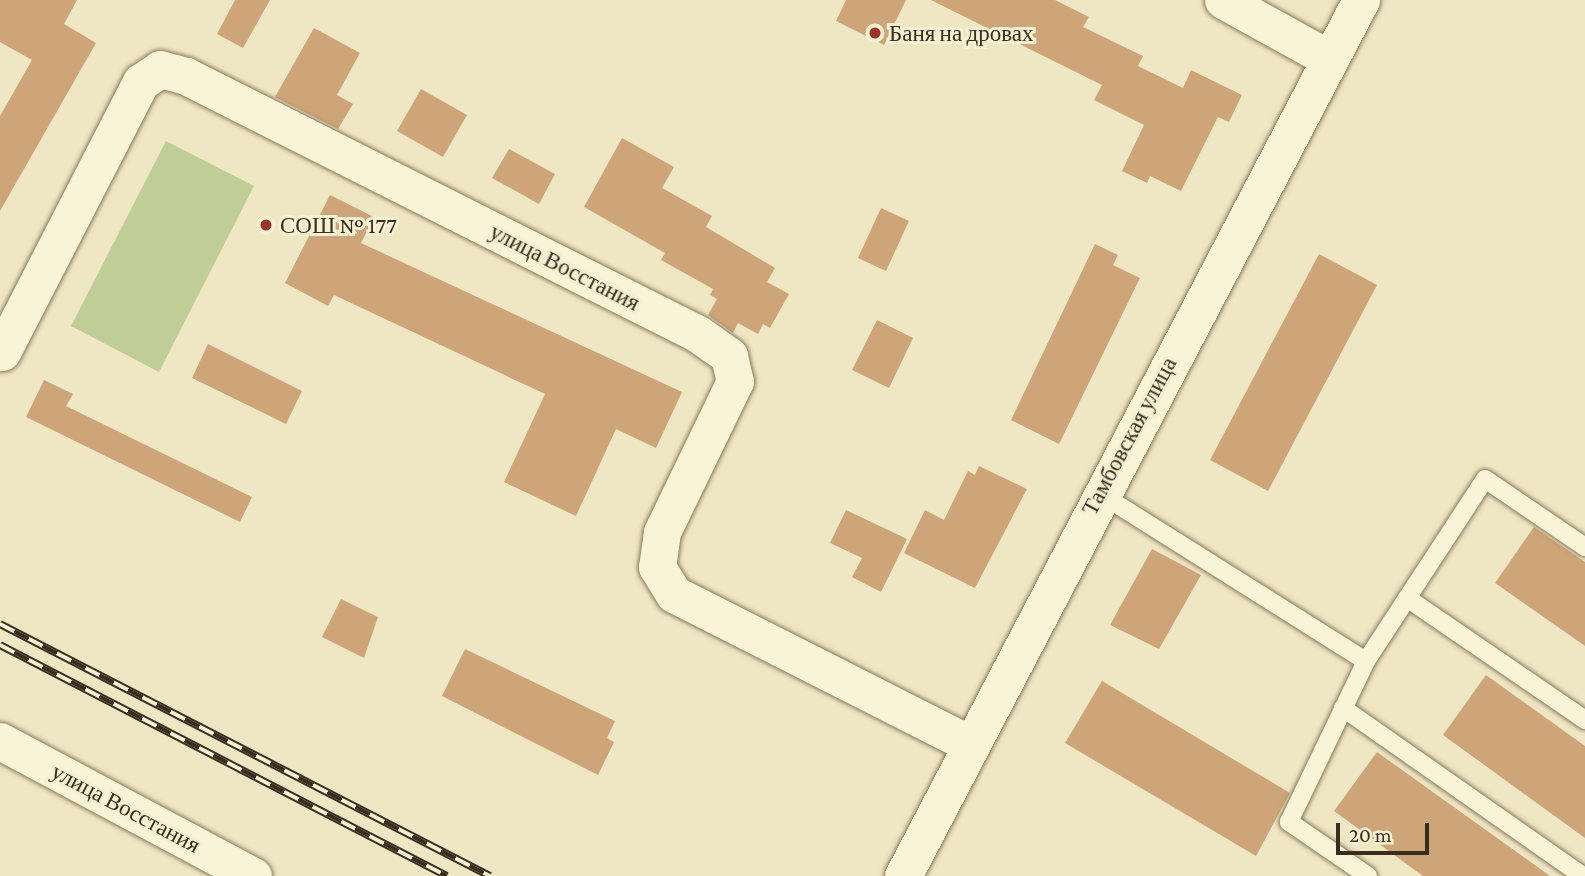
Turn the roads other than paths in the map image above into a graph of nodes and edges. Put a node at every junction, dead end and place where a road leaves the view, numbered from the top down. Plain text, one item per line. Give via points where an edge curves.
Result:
1 (1223, 0) edge
2 (1361, 0) edge
3 (1328, 58) junction
4 (2, 352) dead end
5 (1099, 493) junction
6 (1585, 547) edge
7 (1407, 598) junction
8 (1366, 661) junction
9 (1343, 708) junction
10 (1585, 720) edge
11 (0, 741) edge
12 (970, 744) junction
13 (253, 876) edge
14 (902, 876) edge
15 (1368, 876) edge
16 (1583, 876) edge

1 - 3 street
2 - 3 street, Тамбовская улица
3 - 5 street, Тамбовская улица
4 - 12 street, улица Восстания via 141,82 160,69 186,76 698,334 729,356 735,381 662,532 657,567 674,594
5 - 8 lane
5 - 12 street, Тамбовская улица
6 - 7 lane via 1485,479
7 - 8 lane
7 - 10 lane
8 - 9 lane
9 - 15 lane via 1289,822
9 - 16 lane
11 - 13 street, улица Восстания
12 - 14 street, Тамбовская улица

